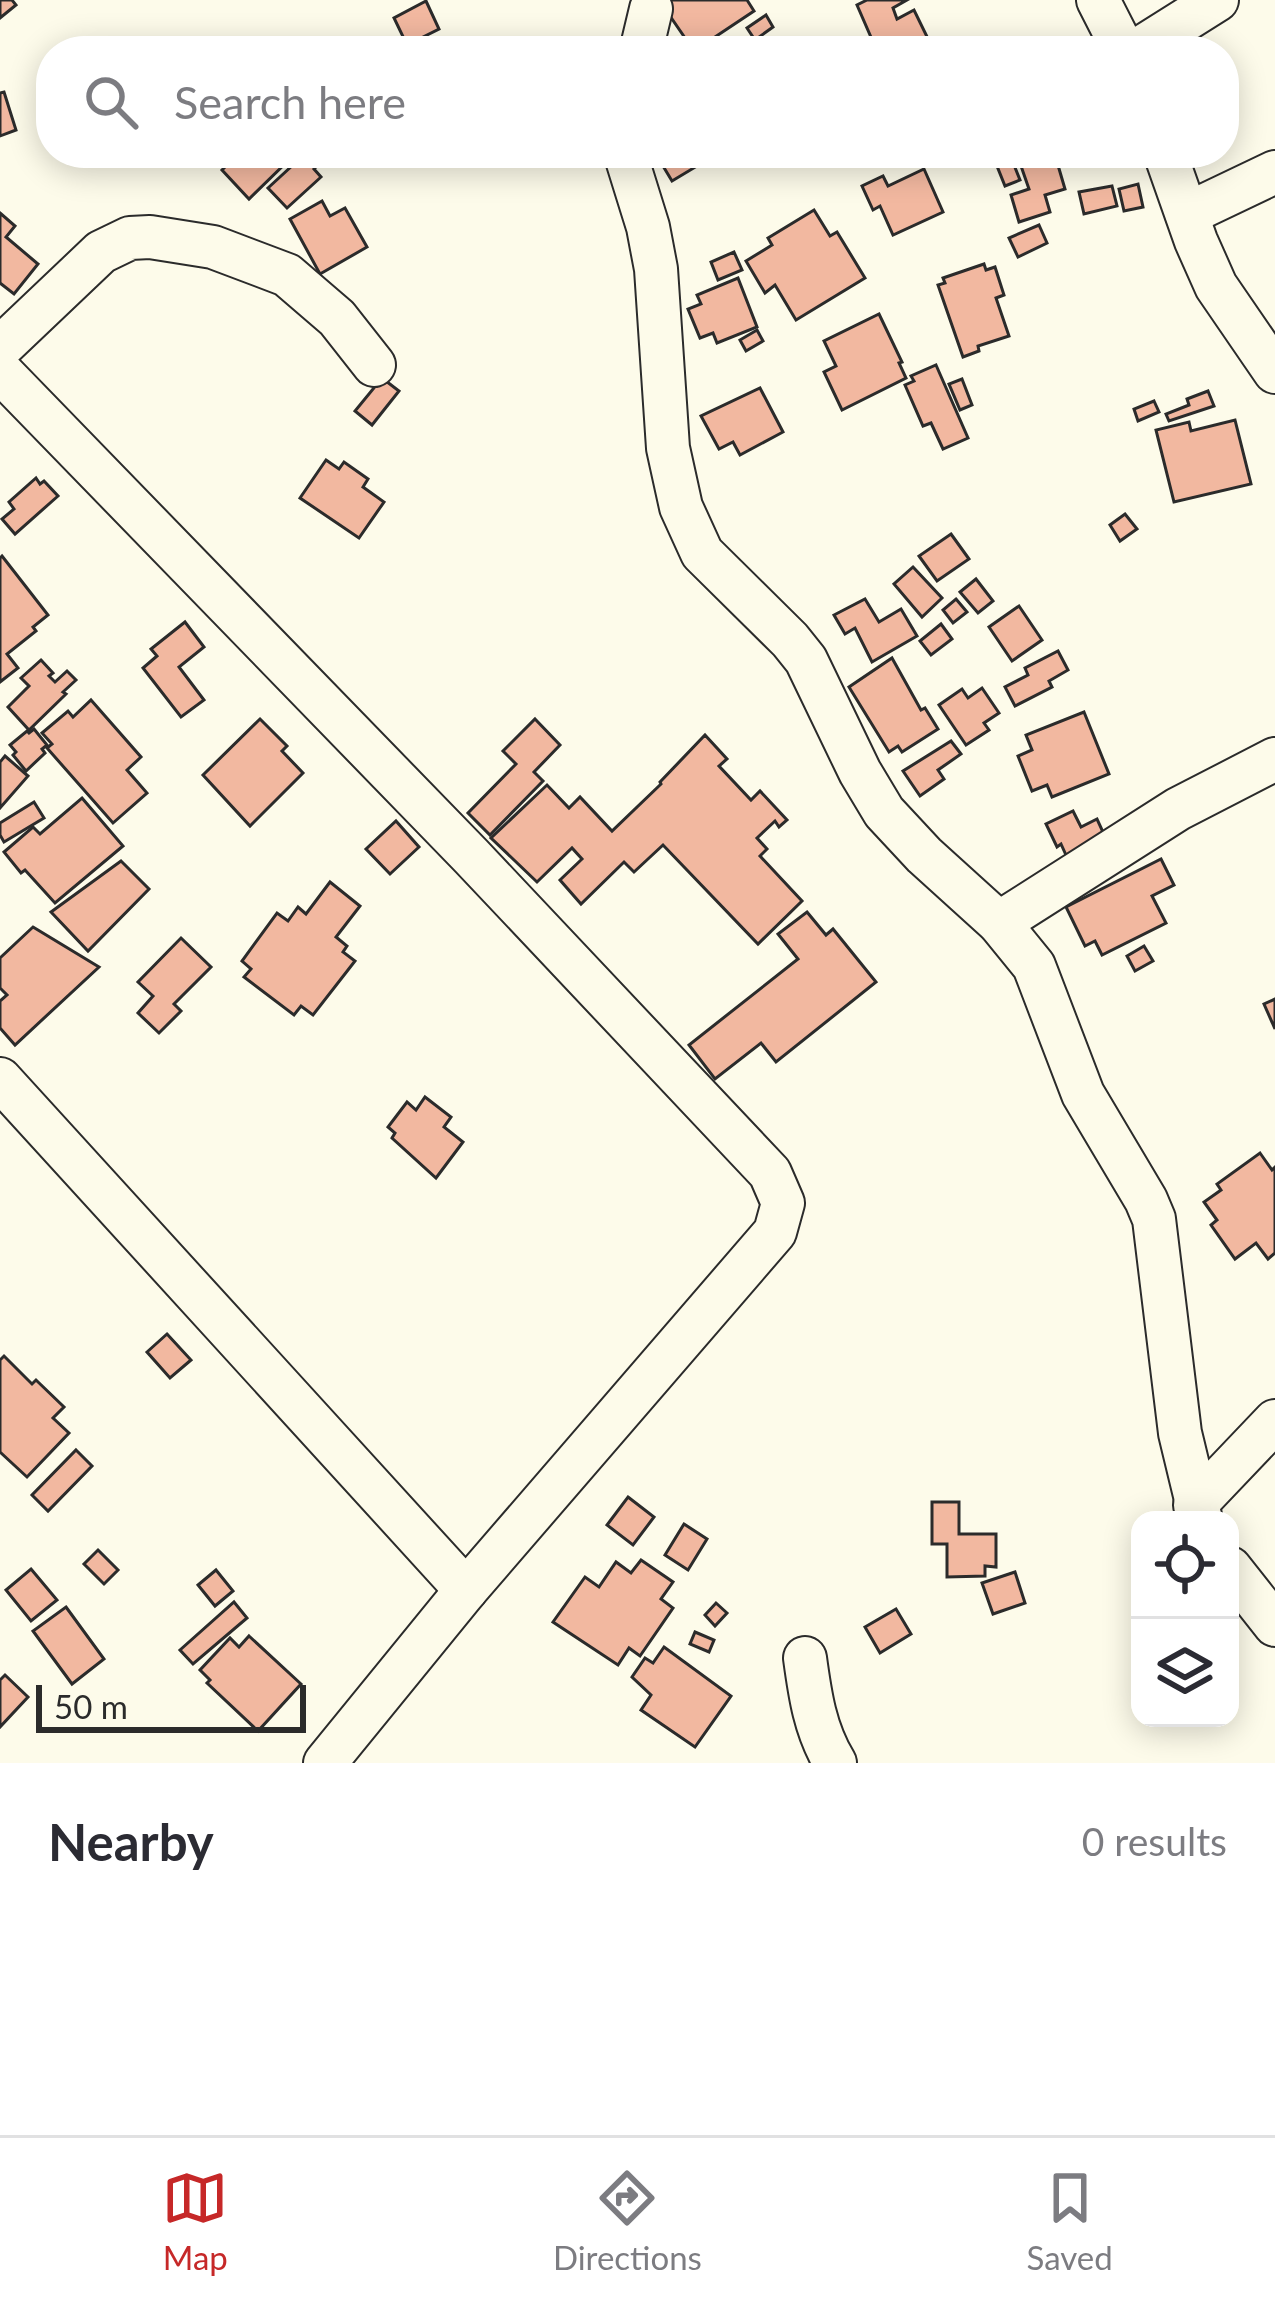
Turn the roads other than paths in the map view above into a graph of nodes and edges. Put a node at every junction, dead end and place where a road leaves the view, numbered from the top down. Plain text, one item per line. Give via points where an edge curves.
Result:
1 (1097, 0) edge
2 (1217, 0) edge
3 (651, 9) dead end
4 (645, 36) edge
5 (1116, 36) edge
6 (1160, 36) edge
7 (628, 168) edge
8 (1170, 168) edge
9 (1275, 172) edge
10 (1187, 214) junction
11 (0, 348) edge
12 (374, 365) dead end
13 (0, 370) edge
14 (1275, 373) edge
15 (1275, 759) edge
16 (999, 923) junction
17 (4, 1091) edge
18 (1275, 1421) edge
19 (1198, 1511) edge
20 (1200, 1511) edge
21 (1239, 1579) edge
22 (466, 1591) junction
23 (1275, 1625) edge
24 (805, 1658) dead end
25 (325, 1763) edge
26 (835, 1763) edge

1 - 5 street
2 - 6 street
3 - 4 street
7 - 16 street via 656,269 668,448 702,553 806,660 884,812
8 - 10 street
9 - 10 street
10 - 14 street via 1216,286
11 - 12 street via 101,252 150,237 213,247 287,275 338,318
13 - 22 street via 658,1053 770,1173 783,1203 775,1232
15 - 16 street via 1178,809
16 - 19 street via 1034,966 1083,1094 1151,1210
17 - 22 street
18 - 20 street
21 - 23 street
22 - 25 street
24 - 26 street via 812,1707

